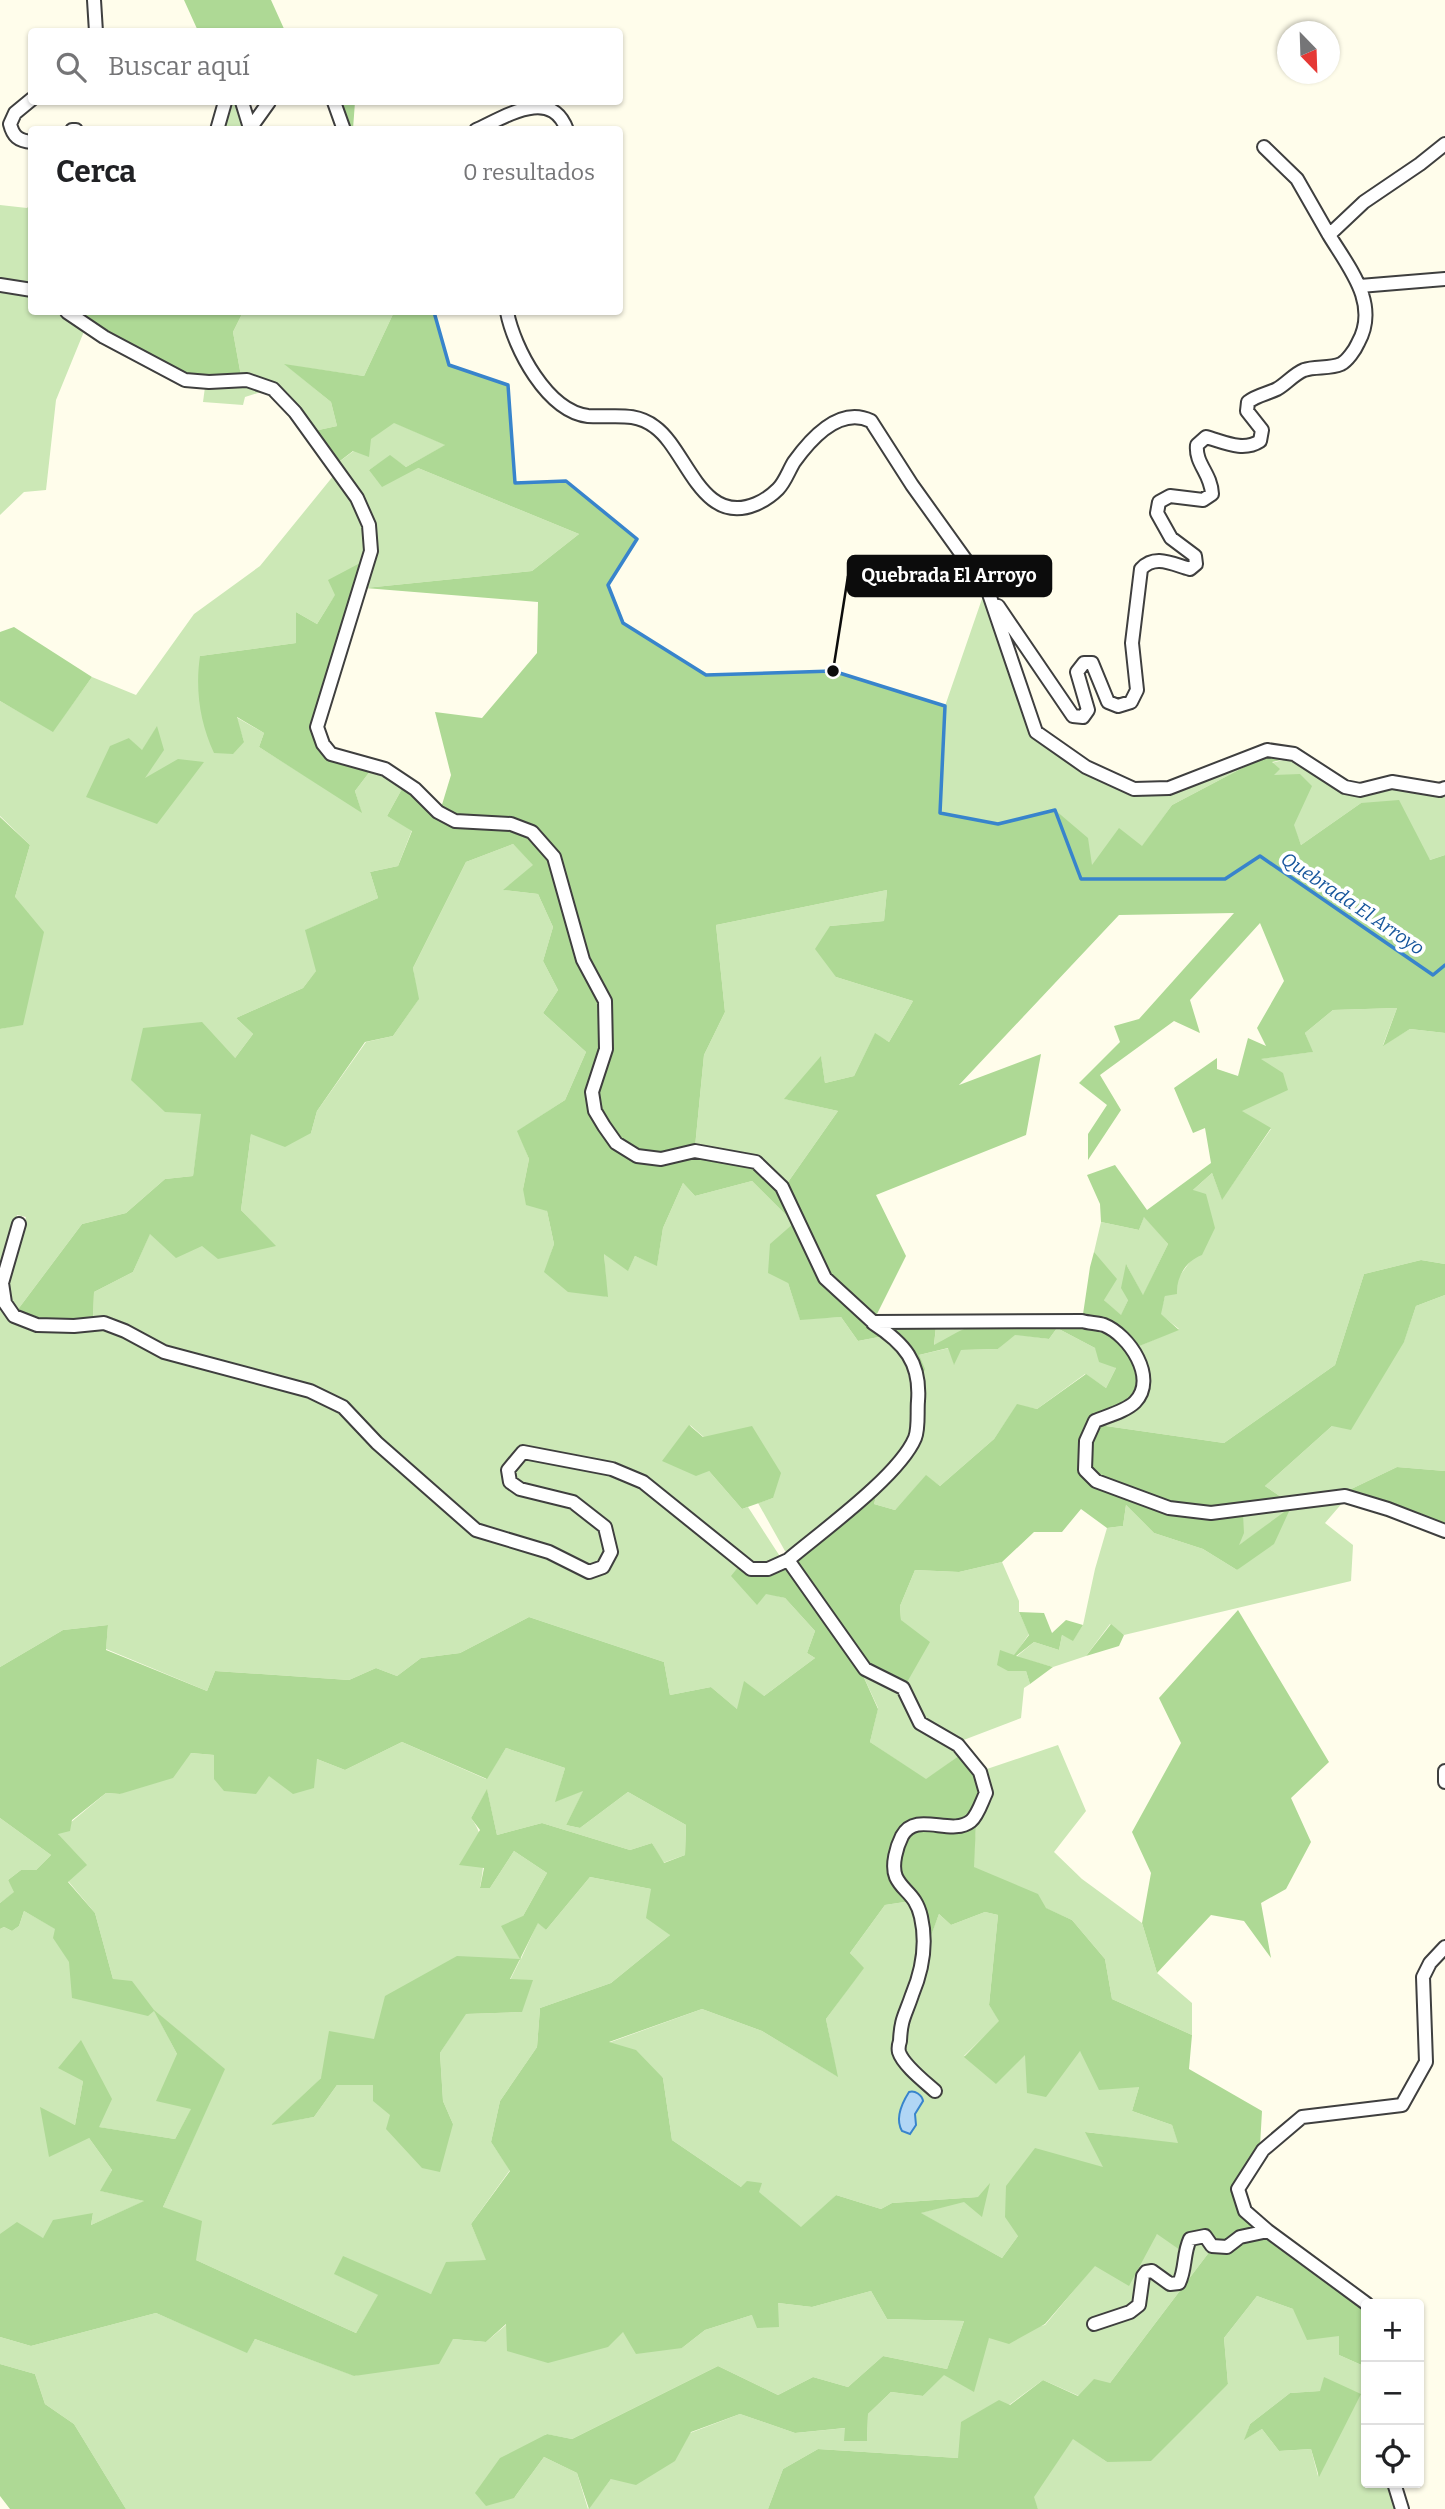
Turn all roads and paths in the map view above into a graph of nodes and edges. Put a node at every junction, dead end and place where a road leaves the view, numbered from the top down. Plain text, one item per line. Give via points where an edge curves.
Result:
1 (94, 0) edge
2 (96, 28) edge
3 (28, 102) edge
4 (224, 105) edge
5 (243, 105) edge
6 (267, 105) edge
7 (335, 105) edge
8 (218, 126) edge
9 (248, 126) edge
10 (251, 126) edge
11 (343, 126) edge
12 (485, 126) edge
13 (566, 126) edge
14 (28, 142) edge
15 (1445, 144) edge
16 (1264, 147) dead end
17 (1329, 236) junction
18 (1445, 279) edge
19 (0, 285) edge
20 (1360, 286) junction
21 (28, 289) edge
22 (71, 315) edge
23 (509, 315) edge
24 (988, 591) junction
25 (1445, 788) edge
26 (19, 1224) dead end
27 (873, 1322) junction
28 (1445, 1531) edge
29 (788, 1560) junction
30 (1445, 1771) edge
31 (1445, 1782) edge
32 (1445, 1947) edge
33 (935, 2091) dead end
34 (1268, 2231) junction
35 (1361, 2300) edge
36 (1094, 2324) dead end
37 (1396, 2488) edge
38 (1402, 2509) edge

1 - 2 street
3 - 14 street via 10,124 13,135
4 - 8 street
5 - 9 street
6 - 10 street
7 - 11 street
12 - 13 street via 542,106 555,110
15 - 17 street via 1364,202
16 - 17 street via 1297,179
17 - 20 street
18 - 20 street
19 - 21 street
20 - 24 street via 1367,314 1364,332 1342,364 1304,370 1248,402 1247,411 1262,430 1260,441 1239,446 1206,437 1196,445 1196,455 1212,480 1212,494 1203,500 1170,496 1159,502 1157,513 1171,538 1195,556 1196,564 1190,569 1158,560 1148,561 1141,569 1132,643 1138,690 1131,702 1118,706 1108,702 1092,663 1084,663 1077,672 1088,710 1083,717 1073,716
22 - 27 street via 185,380 247,380 274,388 295,412 357,498 369,525 371,551 317,727 323,744 331,754 385,769 455,821 511,824 532,832 554,857 583,960 605,1001 606,1049 592,1092 604,1126 616,1143 637,1156 661,1159 695,1151 756,1162 782,1187 825,1278
23 - 24 street via 522,356 558,400 574,412 632,415 659,429 703,492 719,504 737,508 756,504 779,488 823,429 847,416 871,421
24 - 25 street via 1036,732 1086,767 1134,789 1169,788 1267,750 1294,754 1345,788 1360,790 1392,782
26 - 29 street via 2,1283 5,1303 14,1316 37,1325 104,1323 164,1352 310,1391 343,1407 476,1530 548,1552 589,1572 603,1567 611,1552 605,1527 573,1502 520,1489 510,1482 508,1470 523,1452 612,1469 643,1482 751,1569 768,1569
27 - 28 street via 1082,1321 1105,1326 1132,1349 1144,1375 1142,1392 1134,1404 1095,1421 1086,1441 1085,1470 1096,1481 1169,1508 1211,1513 1345,1496
27 - 29 street via 896,1338 911,1359 919,1390 915,1438 892,1471
29 - 33 street via 865,1669 903,1688 920,1723 958,1745 979,1772 986,1793 973,1819 958,1828 913,1825 904,1832 894,1863 896,1877 916,1899 924,1956 901,2018 899,2052
30 - 31 street
32 - 34 street via 1423,1977 1426,2062 1402,2105 1302,2117 1263,2150 1238,2189 1245,2211
34 - 35 street
34 - 36 street via 1240,2237 1227,2247 1212,2246 1205,2236 1190,2239 1179,2283 1170,2284 1146,2272 1139,2305
37 - 38 street

